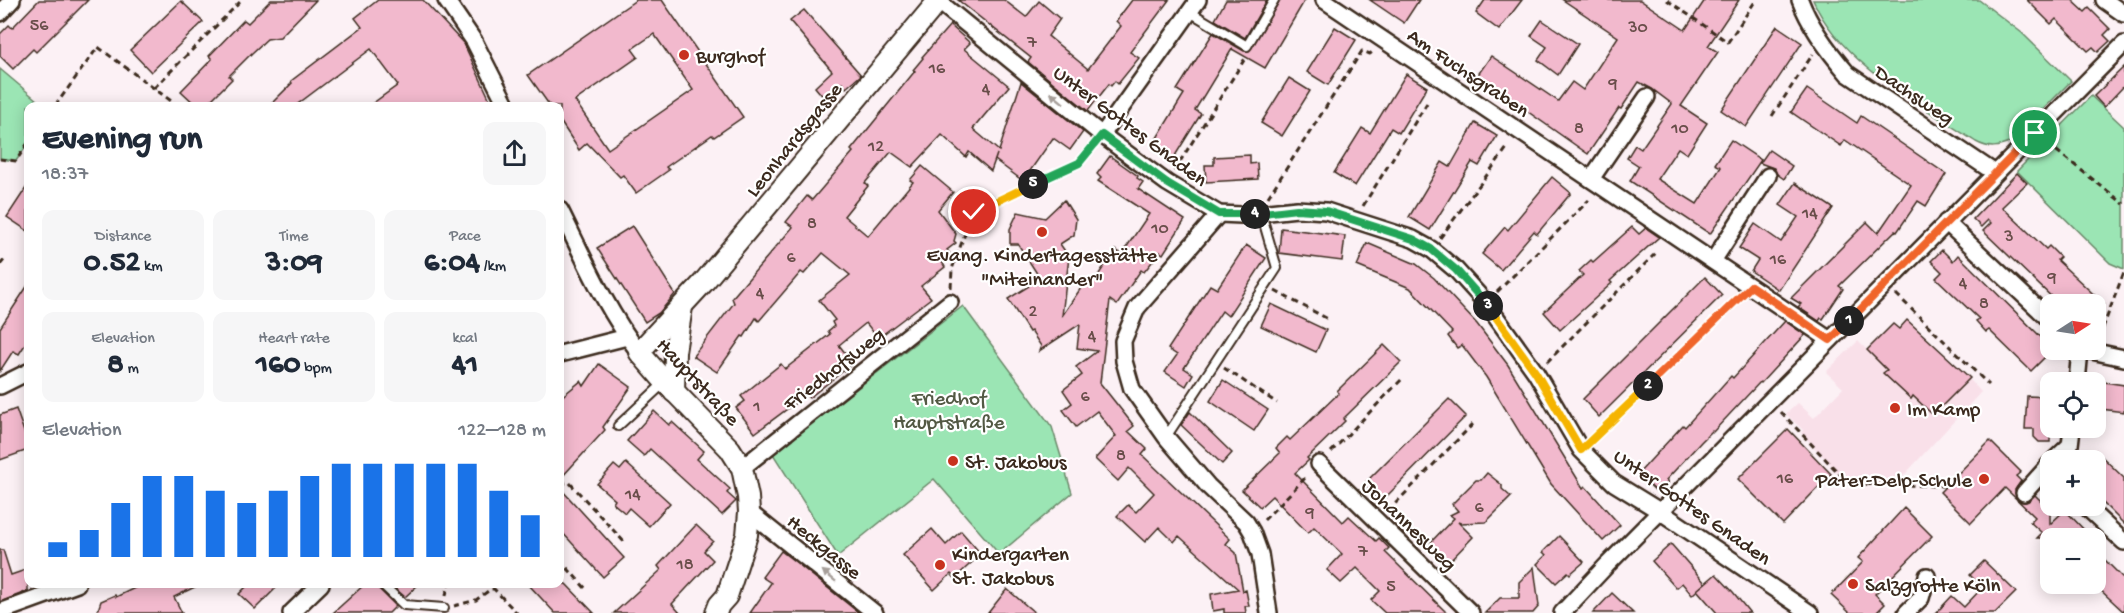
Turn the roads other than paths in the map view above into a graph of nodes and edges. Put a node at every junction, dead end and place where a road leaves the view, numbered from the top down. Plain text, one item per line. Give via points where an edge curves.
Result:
1 (12, 0) edge
2 (446, 0) edge
3 (939, 0) edge
4 (1274, 0) edge
5 (1324, 0) edge
6 (1800, 0) edge
7 (2104, 0) edge
8 (1194, 6) edge
9 (0, 13) edge
10 (2124, 14) edge
11 (2124, 44) edge
12 (1647, 97) dead end
13 (505, 102) edge
14 (1102, 135) junction
15 (1995, 173) junction
16 (1768, 176) dead end
17 (1591, 179) junction
18 (1261, 213) junction
19 (1219, 214) junction
20 (564, 217) edge
21 (1946, 222) junction
22 (1713, 261) junction
23 (950, 302) road end
24 (682, 306) junction
25 (2040, 311) edge
26 (1830, 340) junction
27 (633, 345) junction
28 (2106, 351) edge
29 (564, 354) edge
30 (2124, 358) edge
31 (24, 374) edge
32 (0, 386) edge
33 (669, 387) junction
34 (618, 426) dead end
35 (1166, 437) junction
36 (1319, 464) road end
37 (742, 468) junction
38 (2040, 477) edge
39 (2024, 493) dead end
40 (749, 512) junction
41 (1661, 512) junction
42 (2096, 516) edge
43 (2124, 542) edge
44 (1927, 576) dead end
45 (66, 588) edge
46 (317, 588) edge
47 (386, 588) edge
48 (727, 604) edge
49 (444, 608) road end
50 (0, 612) edge
51 (291, 613) edge
52 (716, 613) edge
53 (874, 613) edge
54 (1269, 613) edge
55 (1471, 613) edge
56 (1562, 613) edge
57 (1810, 613) edge
58 (1906, 613) edge

1 - 9 street
2 - 13 street via 474,40
14 -> 3 street, Unter Gottes Gnaden
3 - 24 street, Leonhardsgasse
4 - 8 lane via 1247,46
5 - 17 street, Am Fuchsgraben
6 - 15 street, Dachsweg via 1822,40 1848,74
7 - 10 street
8 - 14 street
11 - 15 street
12 - 17 street
14 - 19 street, Unter Gottes Gnaden via 1167,183
15 - 21 street
16 - 22 street
17 - 22 street, Am Fuchsgraben
18 - 19 street, Unter Gottes Gnaden
18 - 35 lane via 1277,268
18 - 41 street, Unter Gottes Gnaden via 1326,211 1413,239 1431,249 1486,303 1536,373 1581,450 1614,483
19 - 35 street via 1137,308 1123,341 1132,389
20 - 27 street, Hauptstraße
21 - 25 street
21 - 26 street
22 - 26 street, Am Fuchsgraben
23 - 37 street, Friedhofsweg
24 - 27 street, Leonhardsgasse
24 - 33 street
26 - 41 street
27 - 29 street
27 - 33 street, Hauptstraße
28 - 30 street
31 - 32 street
33 - 34 lane
33 - 37 street, Hauptstraße via 730,449
35 - 54 street via 1252,532 1260,554
36 - 55 street, Johannesweg
37 - 40 street, Hauptstraße
38 - 39 street
40 - 48 street, Hauptstraße via 747,535
53 -> 40 street, Heckgasse
41 - 56 street
41 - 57 street, Unter Gottes Gnaden
42 - 43 street
44 - 58 street via 1921,598
45 - 50 street
46 - 51 street
47 - 49 lane via 404,605
48 - 52 street, Hauptstraße via 719,605

